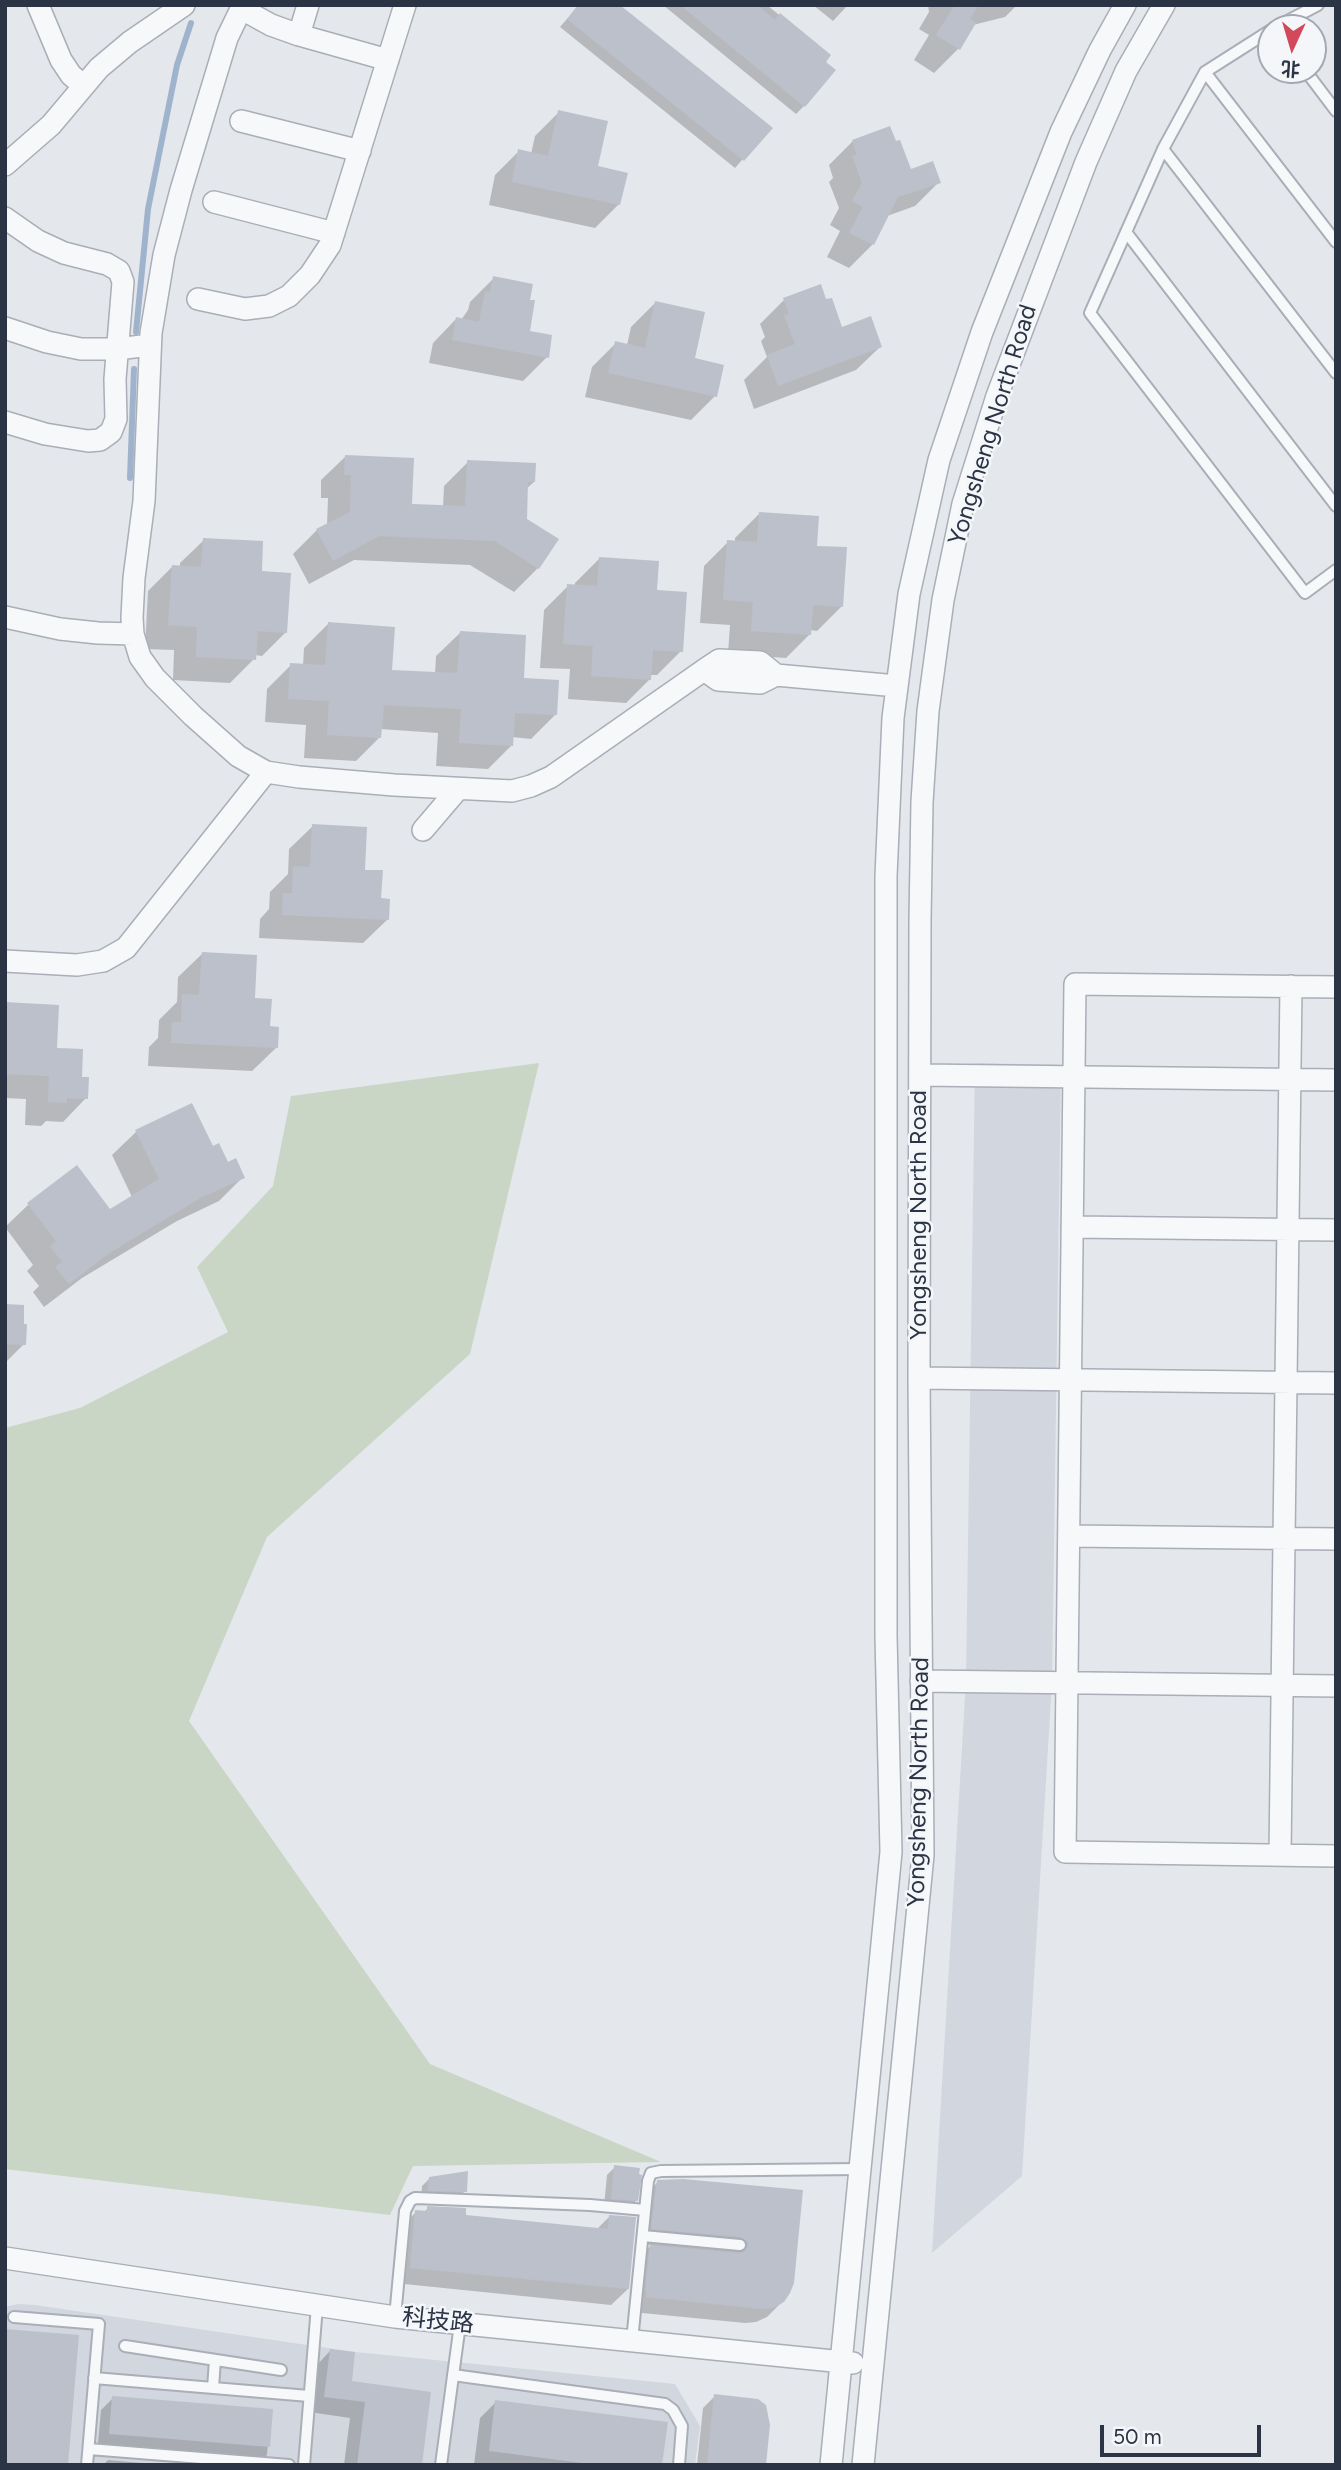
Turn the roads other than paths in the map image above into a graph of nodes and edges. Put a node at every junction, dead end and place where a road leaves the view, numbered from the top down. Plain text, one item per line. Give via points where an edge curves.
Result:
1 (38, 5) edge
2 (184, 5) edge
3 (308, 5) edge
4 (405, 5) edge
5 (1125, 5) edge
6 (1164, 5) edge
7 (1318, 5) edge
8 (242, 7) edge
9 (1301, 14) edge
10 (299, 35) junction
11 (1257, 39) edge
12 (388, 60) junction
13 (1205, 72) junction
14 (1316, 84) edge
15 (84, 86) junction
16 (1336, 111) edge
17 (242, 121) dead end
18 (1163, 149) junction
19 (360, 151) junction
20 (5, 165) edge
21 (214, 202) dead end
22 (5, 218) edge
23 (1126, 232) junction
24 (334, 233) junction
25 (1336, 242) edge
26 (198, 299) dead end
27 (5, 328) edge
28 (150, 345) junction
29 (117, 349) junction
30 (1336, 373) edge
31 (5, 422) edge
32 (1336, 506) edge
33 (1336, 570) edge
34 (5, 617) edge
35 (133, 634) junction
36 (897, 686) junction
37 (266, 772) junction
38 (458, 789) junction
39 (423, 830) dead end
40 (5, 961) edge
41 (1290, 986) junction
42 (1336, 987) edge
43 (920, 1075) junction
44 (1074, 1077) junction
45 (1289, 1080) junction
46 (1336, 1080) edge
47 (1072, 1227) junction
48 (1287, 1230) junction
49 (1336, 1230) edge
50 (919, 1378) junction
51 (1071, 1380) junction
52 (1286, 1382) junction
53 (1336, 1383) edge
54 (1069, 1536) junction
55 (1284, 1538) junction
56 (1336, 1539) edge
57 (921, 1681) junction
58 (1067, 1683) junction
59 (1282, 1685) junction
60 (1336, 1686) edge
61 (1280, 1855) junction
62 (1336, 1856) edge
63 (859, 2169) junction
64 (645, 2210) junction
65 (643, 2236) junction
66 (740, 2245) dead end
67 (5, 2258) edge
68 (317, 2306) junction
69 (14, 2317) dead end
70 (395, 2317) junction
71 (460, 2324) junction
72 (632, 2341) junction
73 (125, 2346) dead end
74 (215, 2360) junction
75 (841, 2361) junction
76 (873, 2365) junction
77 (281, 2370) dead end
78 (453, 2375) junction
79 (94, 2378) junction
80 (213, 2388) junction
81 (309, 2396) junction
82 (89, 2449) junction
83 (87, 2465) edge
84 (289, 2465) edge
85 (304, 2465) edge
86 (441, 2465) edge
87 (678, 2465) edge
88 (831, 2465) edge
89 (863, 2465) edge

1 - 15 street via 61,60
2 - 15 street via 130,42
3 - 10 street
4 - 12 street
5 - 36 street, Yongsheng North Road via 1061,132 982,332 939,460 909,594
6 - 43 street, Yongsheng North Road via 1126,71 1086,162 1002,384 963,504 943,600 928,711 922,802
7 - 9 lane
8 - 10 street
8 - 28 street via 227,38 181,190 164,254
10 - 12 street
11 - 13 lane
12 - 19 street
13 - 18 lane
13 - 25 lane
14 - 16 lane
15 - 20 street via 51,125
17 - 19 street
18 - 23 lane
18 - 30 lane
19 - 24 street
21 - 24 street
22 - 29 street via 38,241 118,271 123,282
23 - 32 lane
23 - 33 lane via 1090,313 1305,593
24 - 26 street via 310,275 289,296 269,306 244,309
27 - 29 street via 81,349
28 - 29 street
28 - 35 street
29 - 31 street via 116,419 111,432 100,440 45,434
34 - 35 street via 60,629
35 - 37 street via 140,657 155,678 238,756
36 - 38 street via 776,675 760,683 718,680 704,670 551,777 512,791
36 - 63 street, Yongsheng North Road via 886,876 886,1636 891,1852
37 - 38 street
37 - 40 street via 126,948 103,961 77,965
38 - 39 street
41 - 42 street
41 - 44 street via 1075,984
41 - 45 street
43 - 44 street
43 - 50 street, Yongsheng North Road
44 - 45 street
44 - 47 street
45 - 46 street
45 - 48 street
47 - 48 street
47 - 51 street
48 - 49 street
48 - 52 street
50 - 51 street
50 - 57 street, Yongsheng North Road
51 - 52 street
51 - 54 street
52 - 53 street
52 - 55 street
54 - 55 street
54 - 58 street
55 - 56 street
55 - 59 street
57 - 58 street
57 - 76 street, Yongsheng North Road via 923,1855
58 - 59 street
58 - 61 street via 1065,1852
59 - 60 street
59 - 61 street
61 - 62 street
63 - 64 lane via 656,2171 649,2177
63 - 75 street, Yongsheng North Road
64 - 65 lane
64 - 70 lane via 415,2198 405,2211
65 - 66 lane
65 - 72 lane
67 - 68 street, 科技路
68 - 70 street, 科技路
68 - 81 lane
69 - 79 lane via 99,2324
70 - 71 street, 科技路
71 - 72 street, 科技路
71 - 78 lane
72 - 75 street, 科技路
73 - 74 lane
74 - 77 lane
74 - 80 lane
75 - 76 street, 科技路
75 - 88 street, Yongsheng North Road
76 - 89 street, Yongsheng North Road
78 - 86 lane
78 - 87 lane via 665,2404 682,2426
79 - 80 lane
79 - 82 lane
80 - 81 lane
81 - 85 lane
82 - 83 lane
82 - 84 lane

